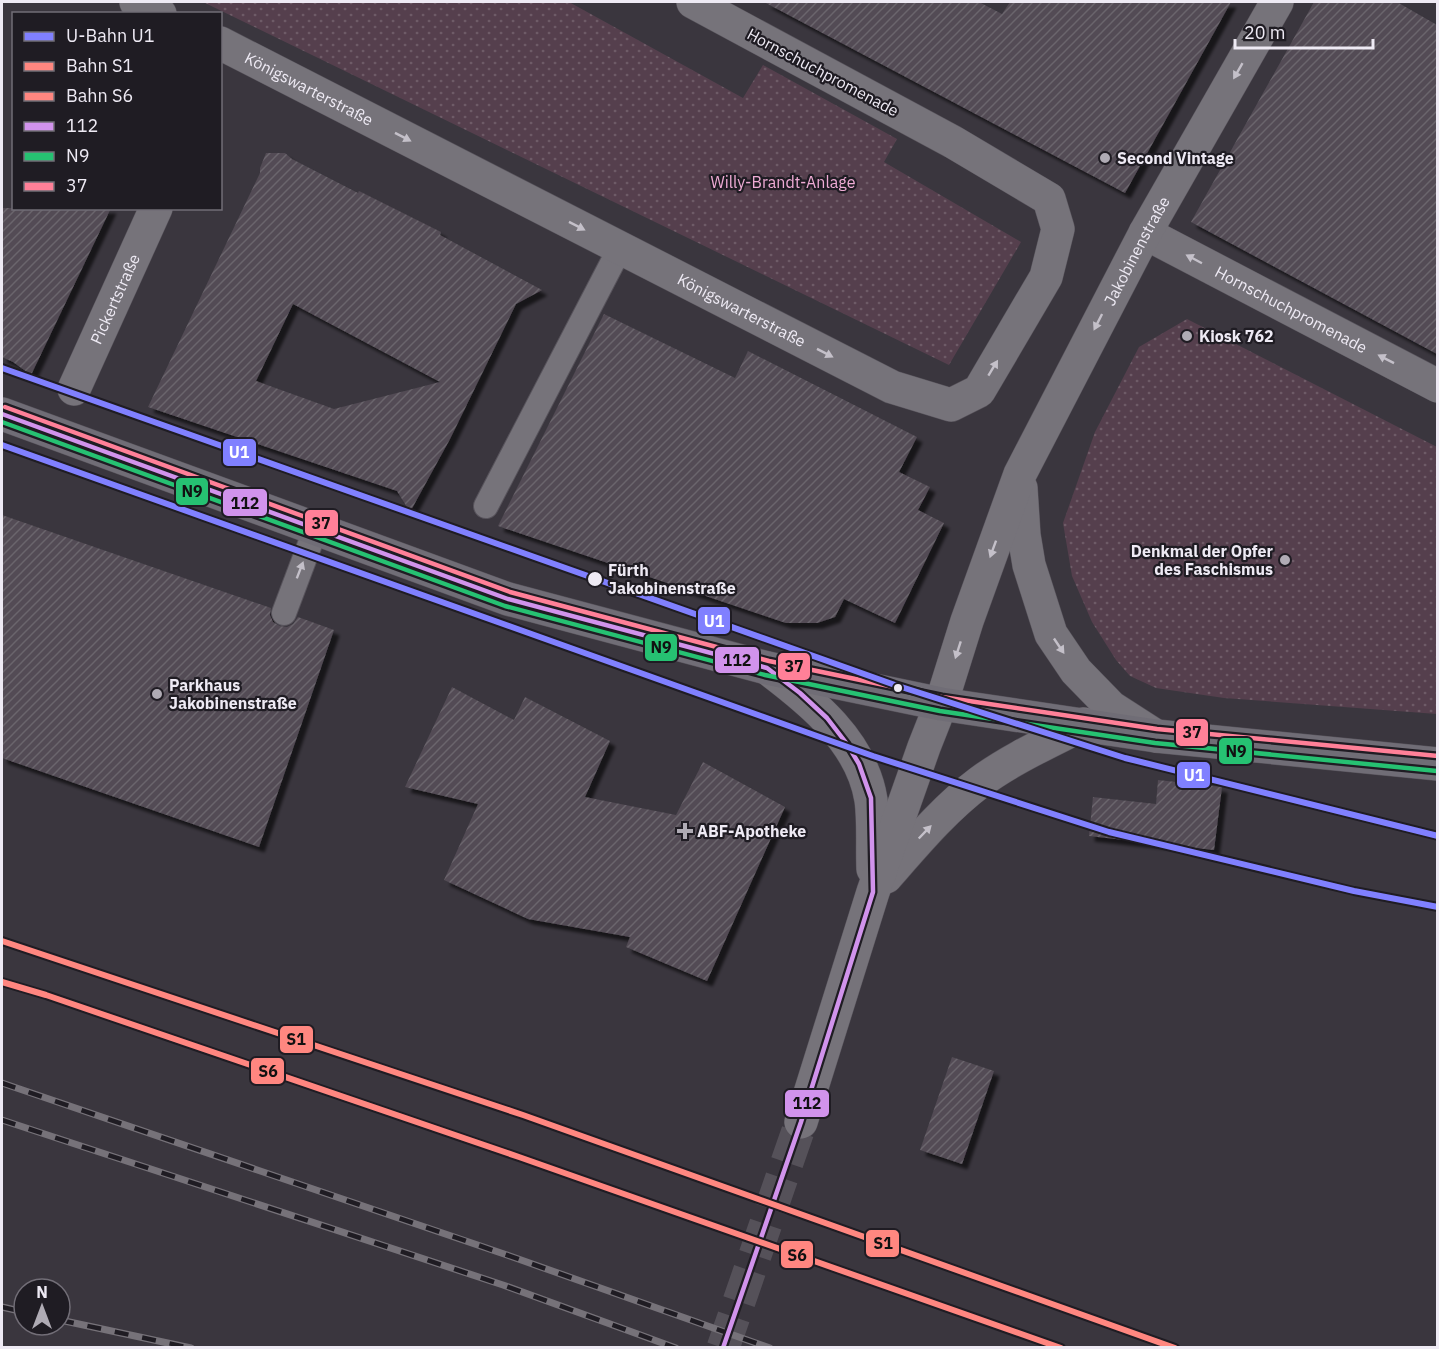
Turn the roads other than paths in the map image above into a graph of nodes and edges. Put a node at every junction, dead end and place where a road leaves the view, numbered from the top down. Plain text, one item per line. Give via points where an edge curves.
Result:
1 (136, 2) edge
2 (693, 2) edge
3 (1277, 2) edge
4 (156, 12) edge
5 (224, 53) edge
6 (953, 142) joint
7 (155, 210) edge
8 (1145, 233) junction
9 (620, 248) junction
10 (1437, 386) edge
11 (74, 389) dead end
12 (2, 414) edge
13 (1020, 474) junction
14 (486, 506) dead end
15 (316, 528) junction
16 (284, 613) dead end
17 (767, 668) junction
18 (941, 704) junction
19 (1084, 724) junction
20 (1156, 736) junction
21 (1436, 763) edge
22 (873, 892) junction
23 (801, 1122) tunnel mouth

1 - 4 street
2 - 6 street, Hornschuchpromenade
3 -> 8 street, Jakobinenstraße
5 -> 9 street, Königswarterstraße
9 -> 6 street, Königswarterstraße via 892,387 951,405 979,391 1046,277 1058,229 1049,199
7 - 11 street, Pickertstraße
10 -> 8 street, Hornschuchpromenade
8 -> 13 street, Jakobinenstraße
9 - 14 lane
12 - 15 main road
13 -> 18 street, Jakobinenstraße
13 -> 20 street via 1029,565 1051,634 1076,671 1112,707
16 -> 15 lane
15 - 17 main road via 508,599
17 - 18 main road
17 - 22 street via 827,718 859,764 871,798
18 - 19 main road
18 - 22 street, Jakobinenstraße
19 - 20 main road
22 -> 19 street via 925,831 980,782
20 - 21 main road
22 - 23 street, Jakobinenstraße

